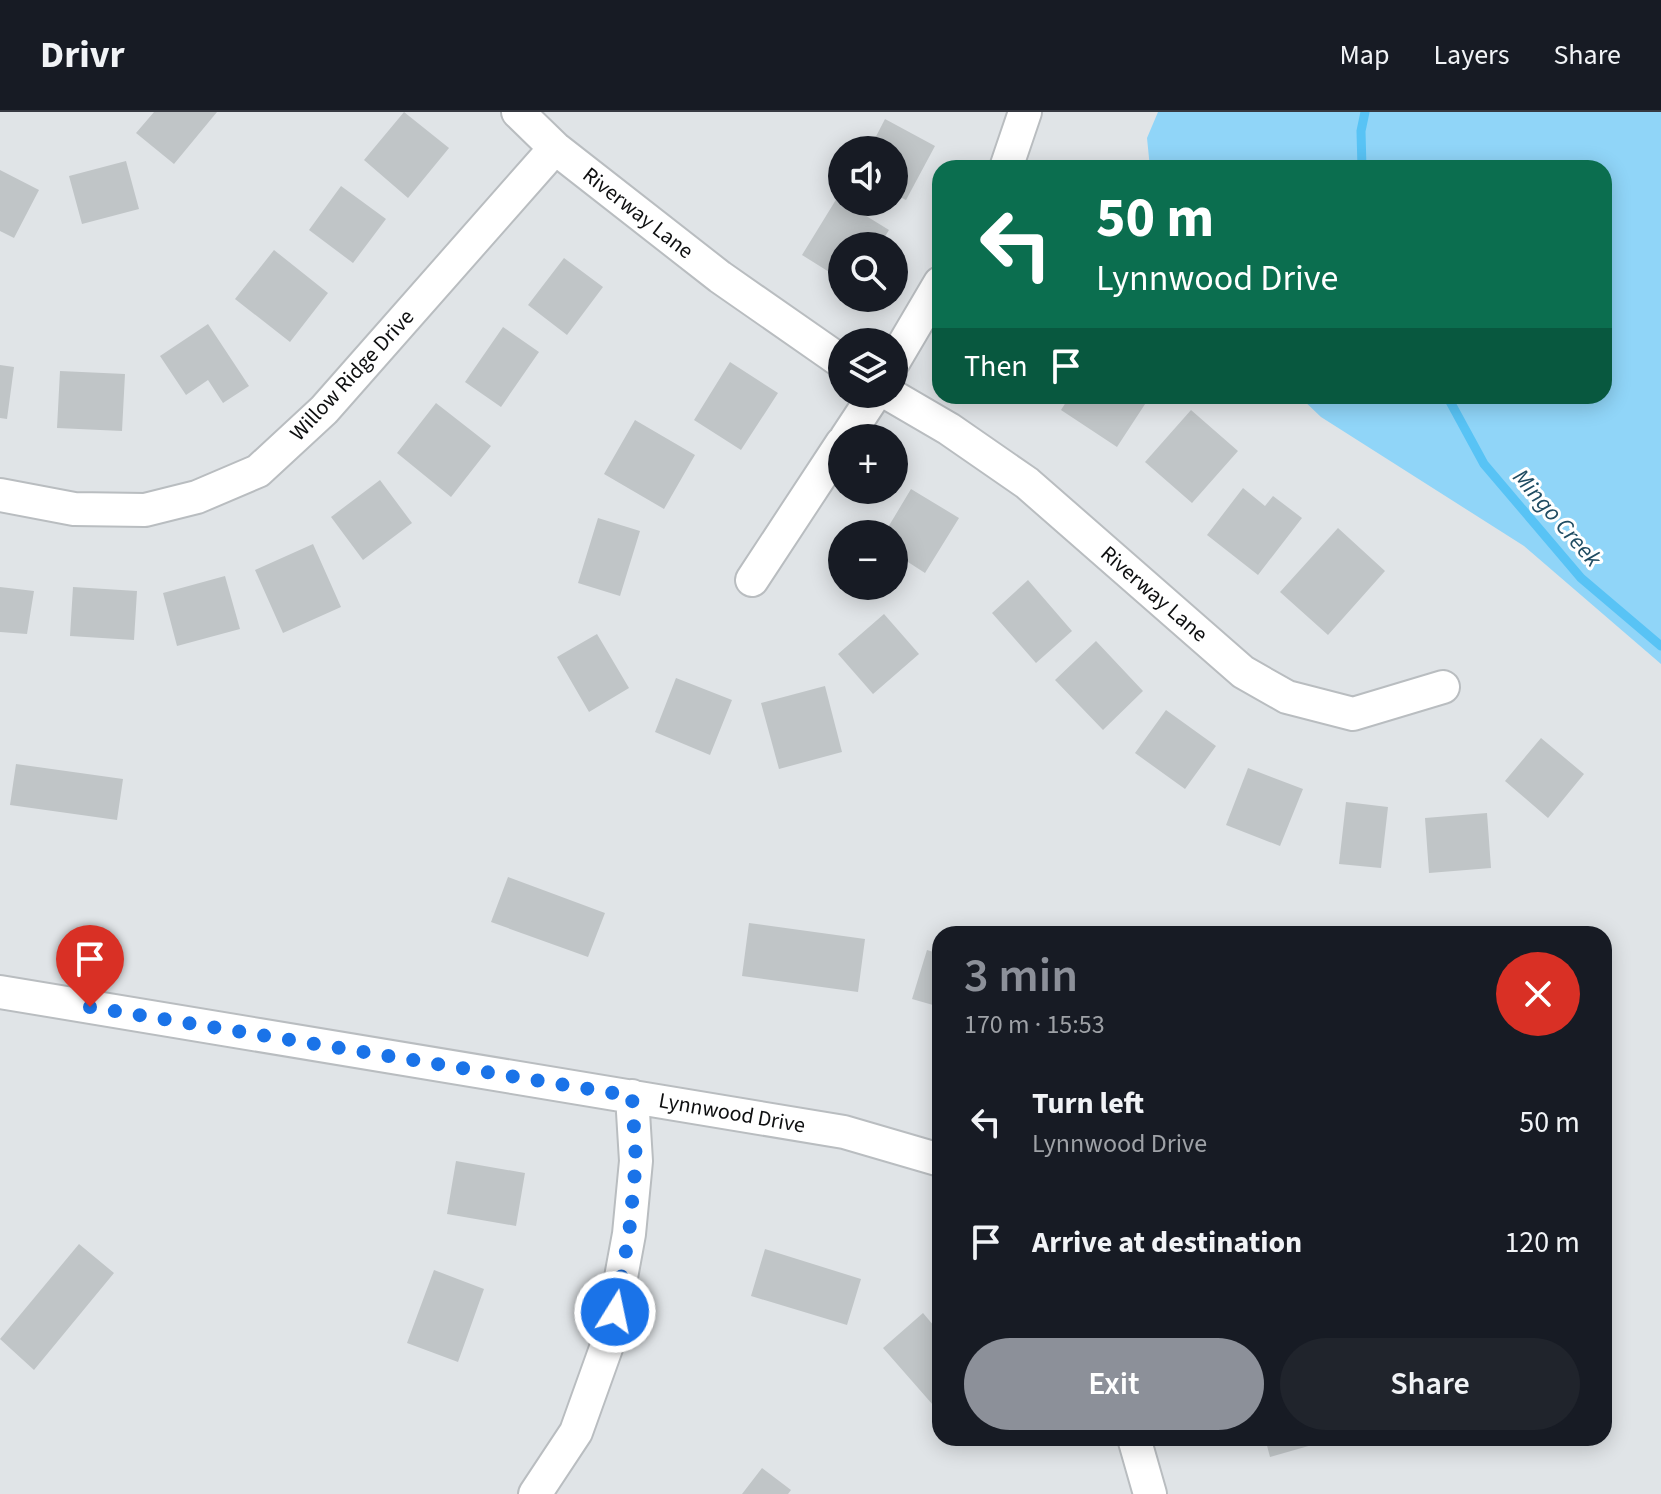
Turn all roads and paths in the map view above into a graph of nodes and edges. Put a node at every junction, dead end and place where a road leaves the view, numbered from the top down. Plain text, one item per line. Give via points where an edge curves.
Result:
1 (518, 112) edge
2 (1025, 112) edge
3 (555, 148) junction
4 (1009, 160) edge
5 (932, 297) edge
6 (908, 337) edge
7 (828, 352) edge
8 (908, 405) edge
9 (828, 464) edge
10 (0, 495) edge
11 (752, 580) dead end
12 (1443, 687) dead end
13 (0, 992) edge
14 (632, 1096) junction
15 (932, 1158) edge
16 (1136, 1446) edge
17 (535, 1494) edge
18 (1150, 1494) edge

1 - 3 street, Riverway Lane
2 - 4 street
3 - 7 street, Riverway Lane via 720,277
3 - 10 street, Willow Ridge Drive via 324,410 258,471 197,497 145,510 74,509
5 - 6 street
8 - 12 street, Riverway Lane via 1027,483 1243,672 1287,697 1353,714
9 - 11 street
13 - 14 street, Lynnwood Drive
14 - 15 street, Lynnwood Drive via 844,1132
14 - 17 street via 636,1161 610,1337 576,1432
16 - 18 street

